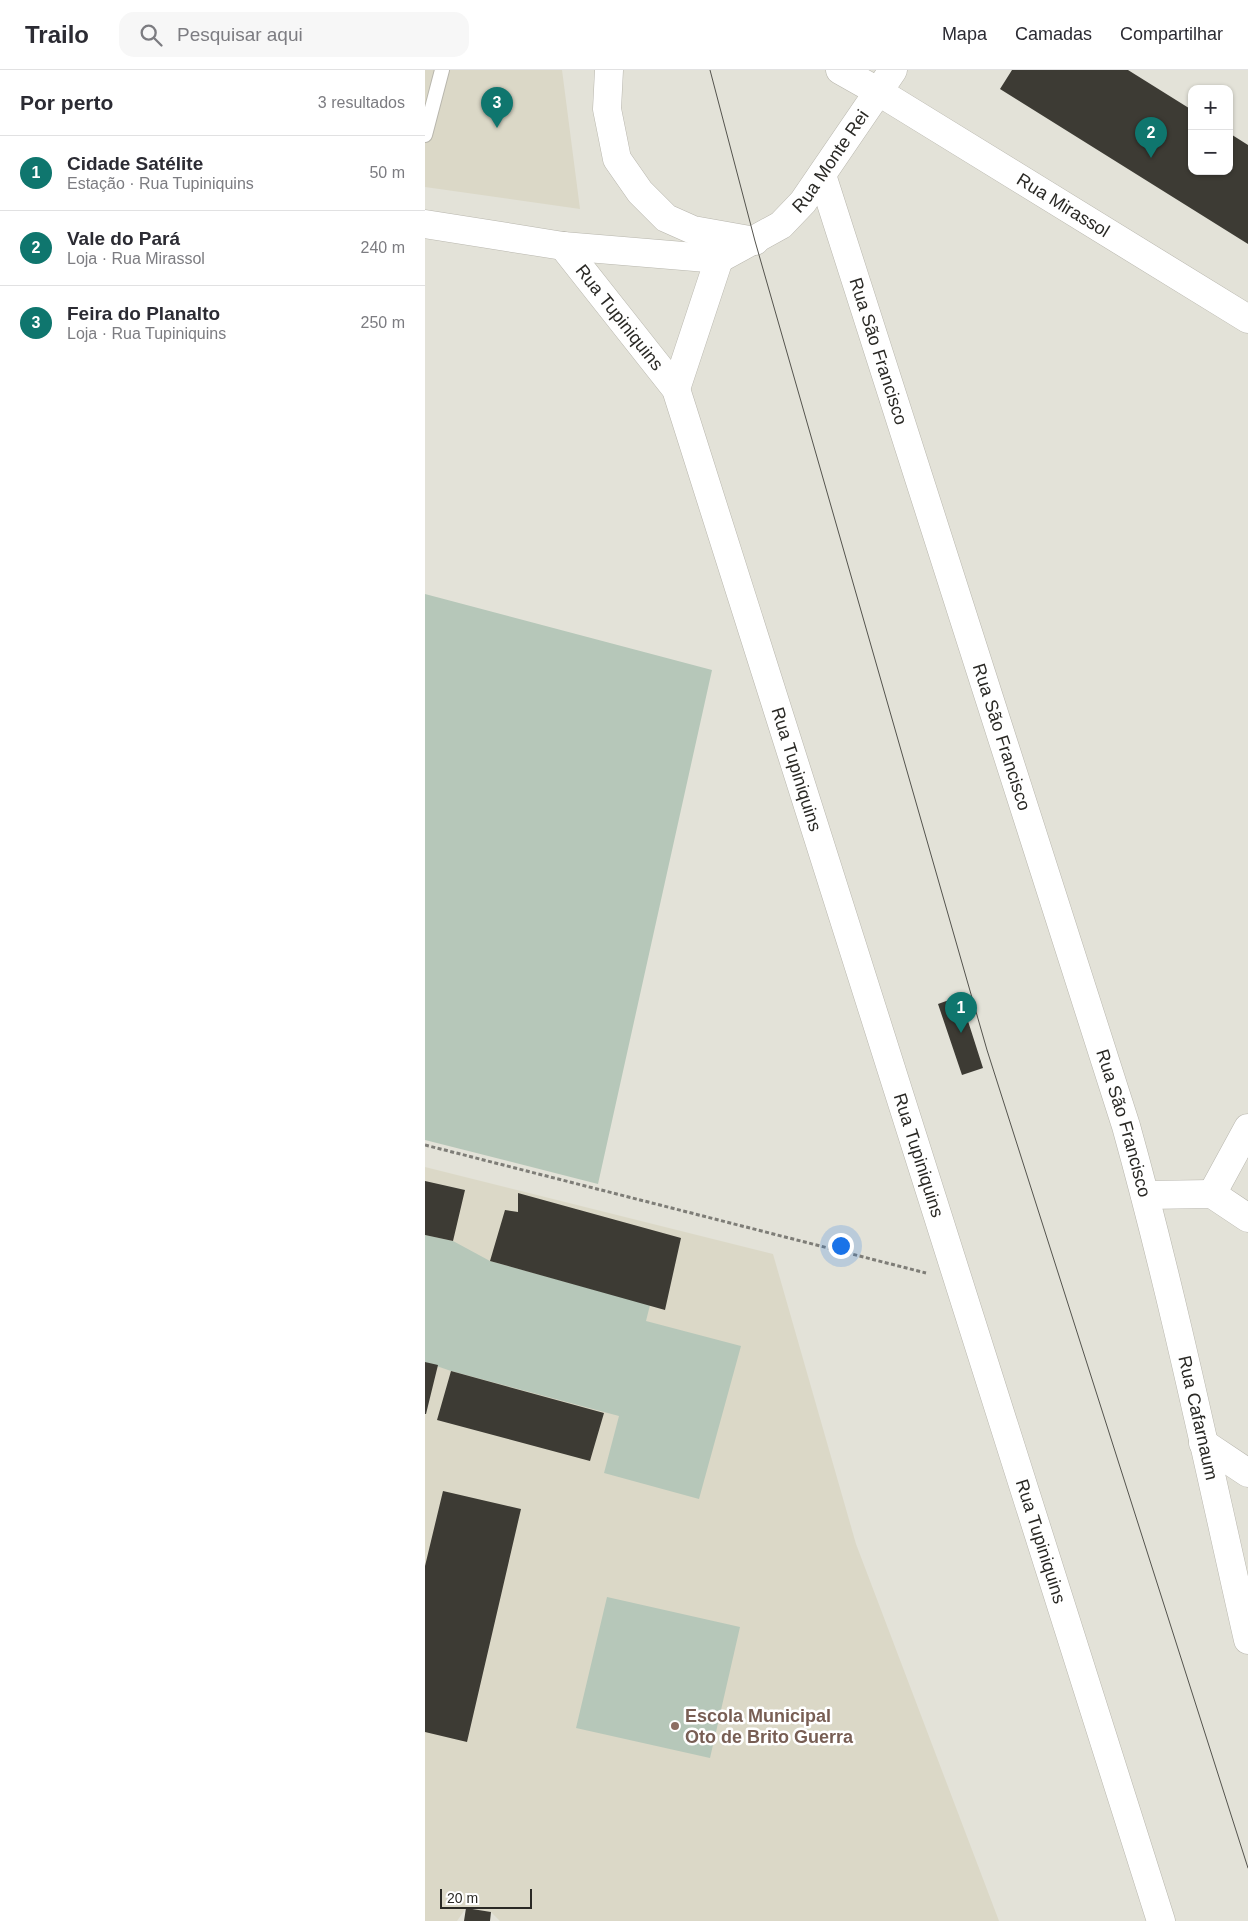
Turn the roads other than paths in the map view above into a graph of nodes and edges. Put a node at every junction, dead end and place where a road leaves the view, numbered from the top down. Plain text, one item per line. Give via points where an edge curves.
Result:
1 (442, 70) edge
2 (609, 70) edge
3 (839, 70) edge
4 (886, 81) edge
5 (425, 135) edge
6 (823, 175) junction
7 (425, 224) edge
8 (755, 241) junction
9 (563, 246) junction
10 (719, 259) junction
11 (1248, 319) edge
12 (676, 389) junction
13 (1248, 1128) edge
14 (1212, 1194) junction
15 (1145, 1195) junction
16 (1248, 1218) edge
17 (1203, 1443) junction
18 (1248, 1473) edge
19 (1248, 1640) edge
20 (1161, 1921) edge

1 - 5 lane
2 - 8 street via 607,109 617,159 640,192 666,218 693,230
3 - 4 street, Rua Mirassol
4 - 6 street, Rua Monte Rei
4 - 11 street, Rua Mirassol
6 - 8 street, Rua Monte Rei via 781,225
6 - 15 street, Rua São Francisco via 1126,1126
7 - 9 street
8 - 10 street, Rua Monte Rei
9 - 10 street
9 - 12 street, Rua Tupiniquins
10 - 12 street, Rua Tupiniquins
12 - 20 street, Rua Tupiniquins
13 - 14 street
14 - 15 street, Rua São Francisco
14 - 16 street
15 - 17 street, Rua Cafarnaum
17 - 18 street
17 - 19 street, Rua Cafarnaum

